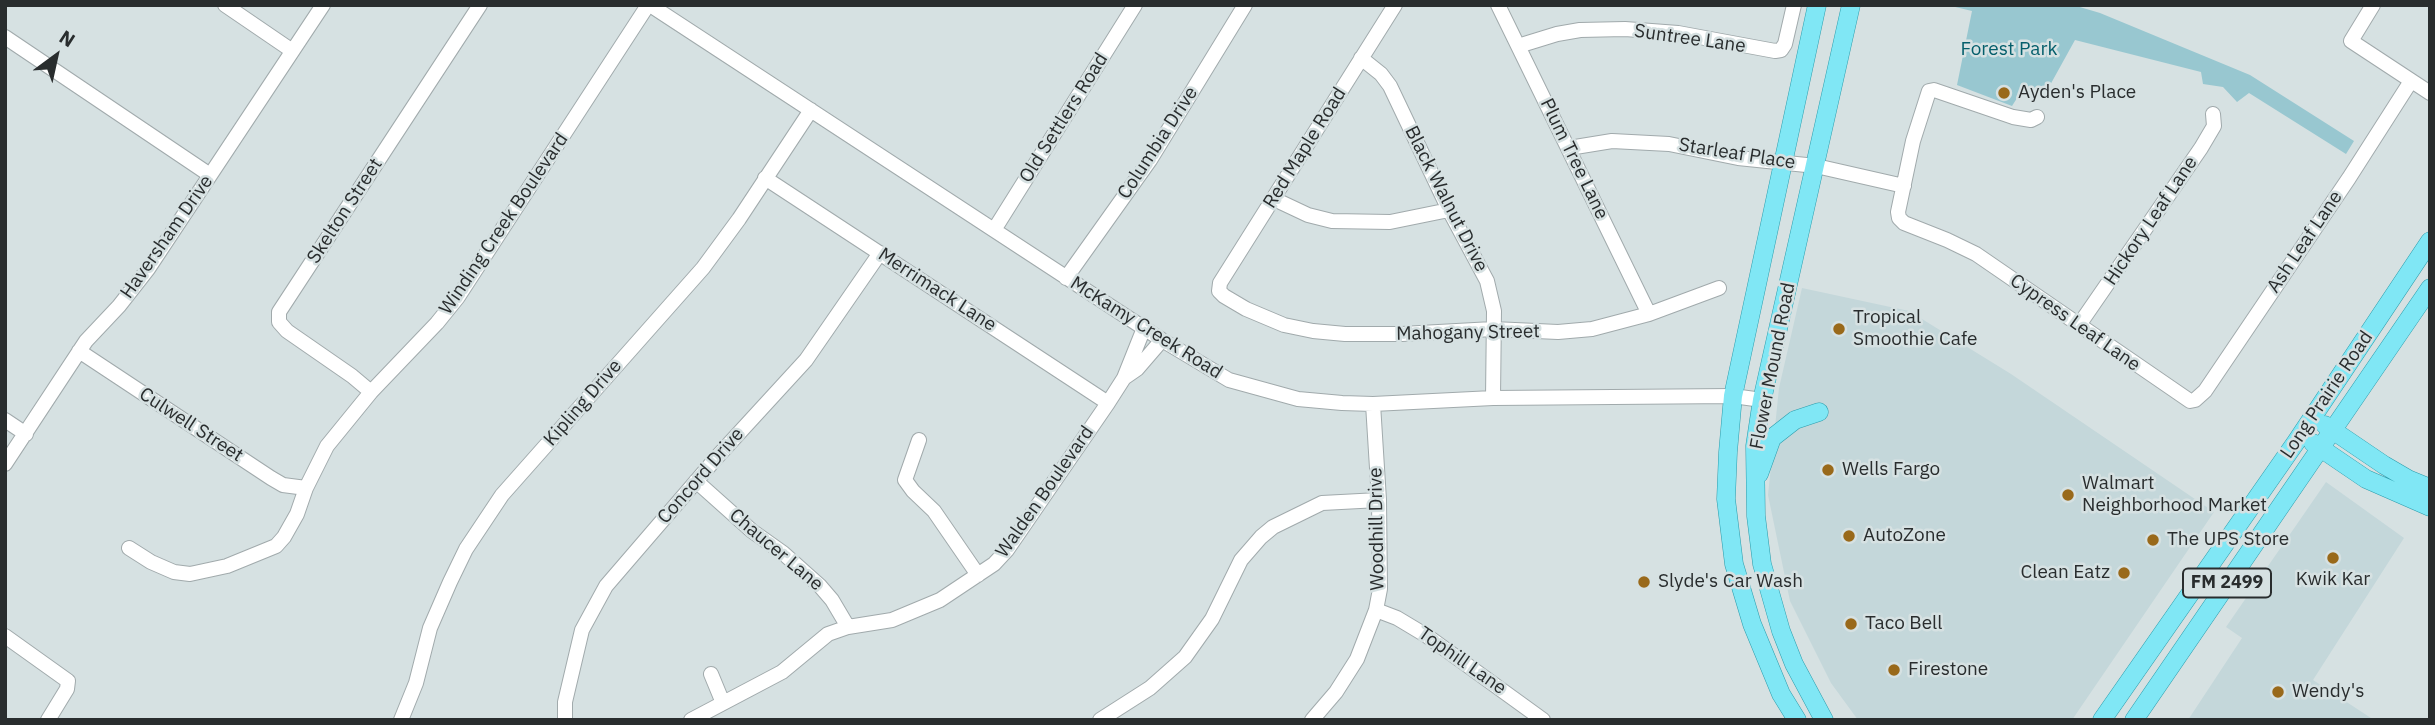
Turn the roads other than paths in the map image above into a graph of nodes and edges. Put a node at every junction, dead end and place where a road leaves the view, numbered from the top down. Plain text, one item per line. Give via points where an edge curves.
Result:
1 (225, 5) edge
2 (323, 5) edge
3 (480, 5) edge
4 (649, 5) edge
5 (1135, 5) edge
6 (1245, 5) edge
7 (1395, 5) edge
8 (1498, 5) edge
9 (1794, 5) edge
10 (1817, 5) edge
11 (1851, 5) edge
12 (2373, 5) edge
13 (5, 37) edge
14 (1518, 46) junction
15 (291, 50) junction
16 (1362, 58) junction
17 (2411, 81) junction
18 (2430, 93) edge
19 (811, 110) junction
20 (2213, 114) dead end
21 (2037, 117) dead end
22 (1569, 148) junction
23 (1784, 162) junction
24 (1816, 166) junction
25 (210, 175) junction
26 (765, 178) junction
27 (1904, 186) junction
28 (1274, 199) junction
29 (1449, 210) junction
30 (993, 230) junction
31 (2430, 242) edge
32 (880, 253) junction
33 (1066, 278) junction
34 (1719, 288) dead end
35 (2430, 288) edge
36 (1219, 291) joint
37 (1649, 314) junction
38 (2079, 325) junction
39 (1143, 328) junction
40 (1493, 330) junction
41 (1162, 340) junction
42 (79, 351) junction
43 (1124, 377) junction
44 (371, 391) junction
45 (1733, 396) junction
46 (1493, 398) junction
47 (1762, 400) junction
48 (2195, 400) joint
49 (1108, 403) junction
50 (1373, 404) junction
51 (1819, 412) dead end
52 (2314, 416) junction
53 (5, 420) edge
54 (2333, 430) junction
55 (26, 434) junction
56 (2301, 435) junction
57 (919, 440) dead end
58 (2320, 448) junction
59 (5, 464) edge
60 (696, 481) junction
61 (306, 488) junction
62 (1754, 488) junction
63 (2430, 488) edge
64 (1379, 500) junction
65 (2430, 507) edge
66 (2228, 539) junction
67 (129, 548) dead end
68 (978, 575) junction
69 (2180, 607) junction
70 (1376, 610) junction
71 (1775, 615) junction
72 (1752, 624) junction
73 (848, 626) junction
74 (2195, 630) junction
75 (5, 636) edge
76 (711, 674) dead end
77 (723, 703) junction
78 (1315, 719) edge
79 (48, 720) edge
80 (401, 720) edge
81 (565, 720) edge
82 (691, 720) edge
83 (1100, 720) edge
84 (1543, 720) edge
85 (1797, 720) edge
86 (1824, 720) edge
87 (2102, 720) edge
88 (2133, 720) edge

1 - 15 street
2 - 15 street, Haversham Drive
3 - 44 street, Skelton Street via 279,312 279,322 287,331
4 - 19 street, McKamy Creek Road
4 - 44 street, Winding Creek Boulevard via 458,297
5 - 30 street, Old Settlers Road
6 - 33 street, Columbia Drive via 1150,160
7 - 16 street, Red Maple Road
8 - 14 street, Plum Tree Lane
9 - 14 street, Suntree Lane via 1785,44 1775,51 1678,33 1625,29 1580,30
10 - 23 main road, Flower Mound Road
11 - 24 main road, Flower Mound Road
12 - 17 street via 2351,41
13 - 25 street
14 - 22 street, Plum Tree Lane
15 - 25 street, Haversham Drive
16 - 28 street, Red Maple Road
16 - 29 street, Black Walnut Drive via 1390,86
17 - 18 street
17 - 48 street, Ash Leaf Lane
19 - 26 street, Kipling Drive
19 - 30 street, McKamy Creek Road
20 - 38 street, Hickory Leaf Lane via 2214,126 2201,148
21 - 27 street via 2013,117 1928,91
22 - 23 street, Starleaf Place via 1638,141
22 - 37 street, Plum Tree Lane
23 - 24 street, Starleaf Place
23 - 45 main road, Flower Mound Road
24 - 27 street, Starleaf Place
24 - 47 main road, Flower Mound Road
25 - 42 street, Haversham Drive via 148,269
26 - 32 street, Merrimack Lane
26 - 80 street, Kipling Drive via 703,268 502,495 450,582
27 - 38 street, Cypress Leaf Lane via 1899,218 1904,223 1976,254
28 - 29 street via 1332,221 1390,222
28 - 36 street, Red Maple Road
29 - 40 street, Black Walnut Drive via 1487,281
30 - 33 street, McKamy Creek Road
31 - 52 main road, Long Prairie Road / FM 2499
32 - 49 street, Merrimack Lane
32 - 60 street, Concord Drive via 806,360
33 - 39 street, McKamy Creek Road
34 - 37 street, Mahogany Street
35 - 54 main road, Long Prairie Road / FM 2499
36 - 40 street, Mahogany Street via 1246,309 1313,331
37 - 40 street, Mahogany Street via 1592,329
38 - 48 street, Cypress Leaf Lane via 2184,398
39 - 41 street, McKamy Creek Road
39 - 43 street, Walden Boulevard
40 - 46 street, Black Walnut Drive
41 - 43 street, Walden Boulevard
41 - 50 street, McKamy Creek Road via 1229,380 1263,391 1309,401
42 - 55 street, Haversham Drive
42 - 61 street, Culwell Street via 271,478
43 - 49 street, Walden Boulevard
44 - 61 street, Winding Creek Boulevard via 327,446
45 - 46 street, McKamy Creek Road
45 - 47 street, McKamy Creek Road
45 - 72 main road, Flower Mound Road via 1726,499 1734,564
46 - 50 street, McKamy Creek Road
47 - 62 main road, Flower Mound Road
49 - 68 street, Walden Boulevard via 1007,550
50 - 64 street, Woodhill Drive
51 - 62 main road via 1795,420 1772,438
52 - 54 main road
52 - 56 main road, Long Prairie Road / FM 2499
53 - 55 street
54 - 58 main road, Long Prairie Road / FM 2499
54 - 63 main road via 2384,465
55 - 59 street, Haversham Drive
56 - 58 main road
56 - 66 main road, Long Prairie Road / FM 2499
57 - 68 street via 905,480 934,511
58 - 65 main road via 2366,479
58 - 74 main road, Long Prairie Road / FM 2499
60 - 73 street, Chaucer Lane via 820,586
60 - 81 street, Concord Drive via 606,586 582,630
61 - 67 street, Winding Creek Boulevard via 298,514 276,546 227,565 190,575 151,562
62 - 71 main road, Flower Mound Road via 1762,565
64 - 70 street, Woodhill Drive
64 - 83 street via 1322,503 1273,527 1241,560 1212,620 1185,657 1150,688
66 - 69 main road, Long Prairie Road / FM 2499
66 - 74 main road via 2229,554 2194,611
68 - 73 street, Walden Boulevard via 940,600 892,620
69 - 87 main road, Long Prairie Road / FM 2499
69 - 88 main road via 2182,627 2138,696
70 - 78 street, Woodhill Drive via 1357,659
70 - 84 street, Tophill Lane via 1427,636
71 - 72 main road
71 - 86 main road, Flower Mound Road via 1794,664
72 - 85 main road, Flower Mound Road
73 - 77 street, Walden Boulevard via 828,634 768,681
74 - 88 main road, Long Prairie Road / FM 2499
75 - 79 street via 68,681
76 - 77 street
77 - 82 street, Walden Boulevard

